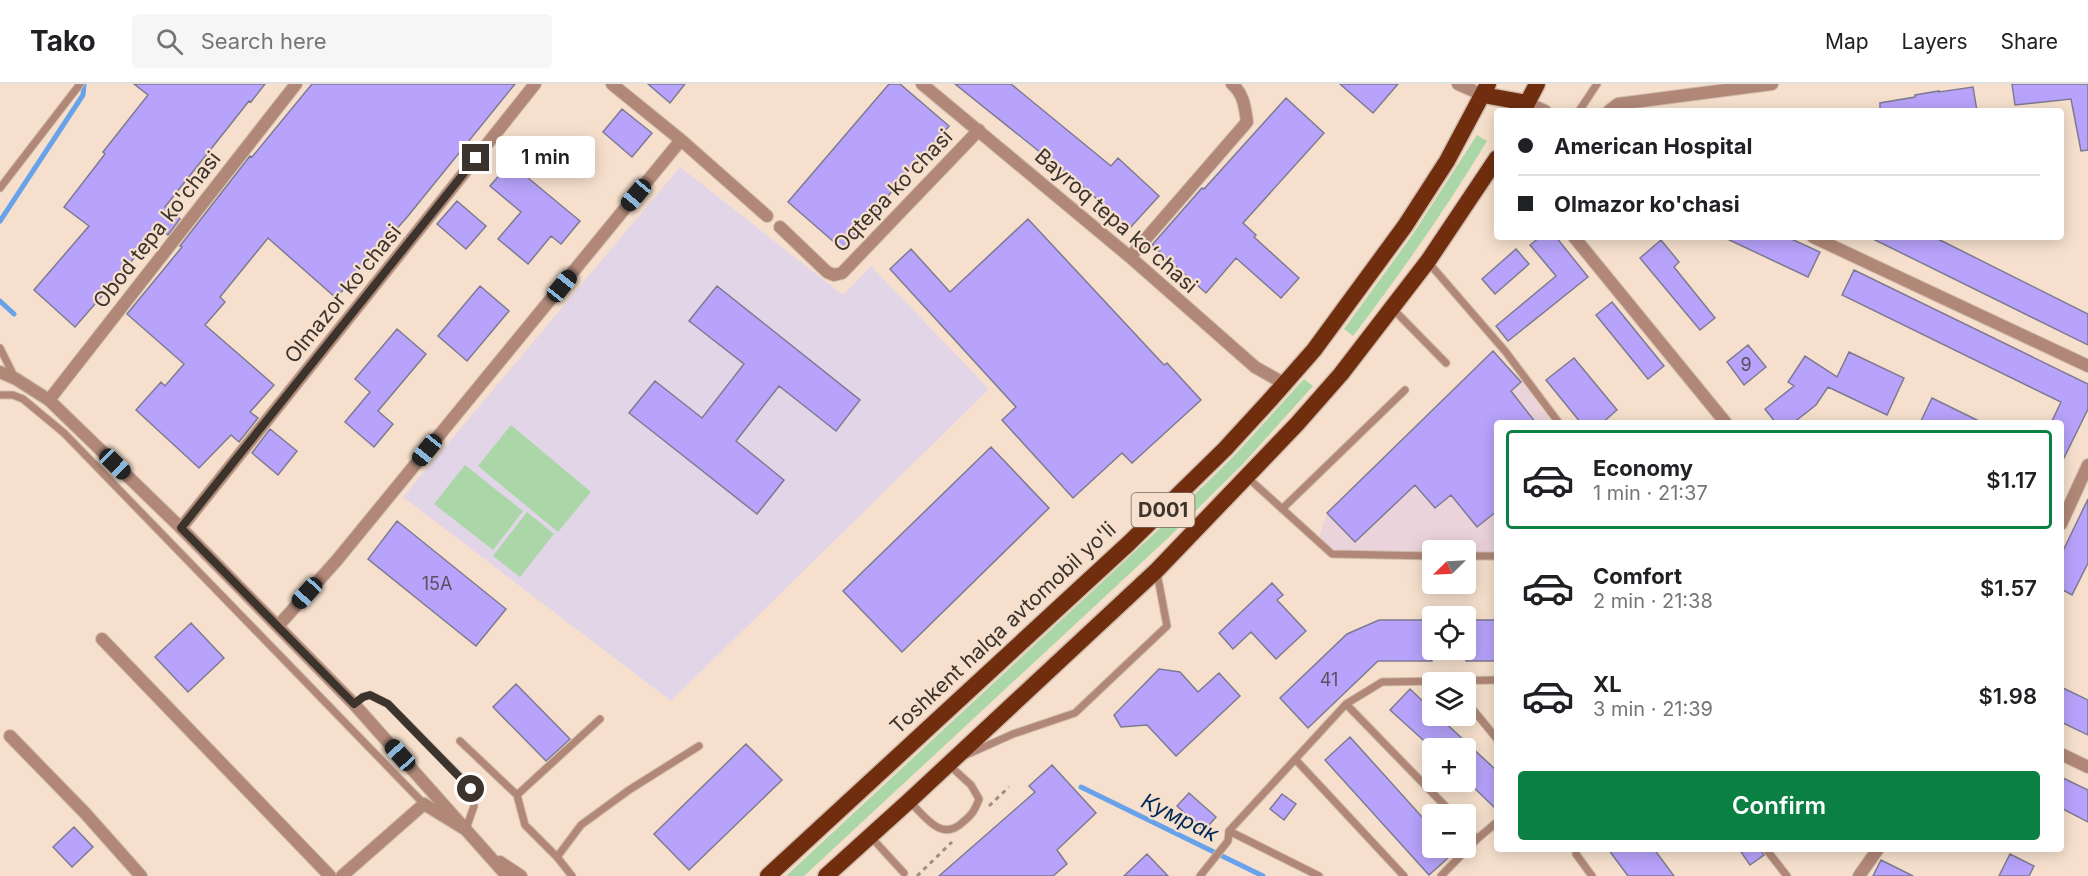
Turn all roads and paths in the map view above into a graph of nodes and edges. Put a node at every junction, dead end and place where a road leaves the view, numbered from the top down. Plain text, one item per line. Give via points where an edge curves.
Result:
1 (80, 84) edge
2 (296, 84) edge
3 (535, 84) edge
4 (612, 84) edge
5 (922, 84) edge
6 (1232, 84) edge
7 (1458, 84) edge
8 (1537, 84) edge
9 (1597, 84) edge
10 (1686, 84) edge
11 (1772, 84) edge
12 (1485, 89) edge
13 (1680, 97) junction
14 (1525, 107) edge
15 (1613, 107) edge
16 (1581, 108) edge
17 (979, 130) junction
18 (681, 140) junction
19 (1494, 162) edge
20 (0, 188) edge
21 (767, 216) dead end
22 (780, 227) dead end
23 (1576, 240) edge
24 (1819, 240) edge
25 (1130, 257) junction
26 (1428, 261) junction
27 (1392, 309) junction
28 (0, 348) edge
29 (1446, 363) dead end
30 (2088, 366) edge
31 (0, 372) edge
32 (16, 379) junction
33 (1285, 384) junction
34 (1405, 390) dead end
35 (0, 396) edge
36 (49, 400) junction
37 (1557, 420) edge
38 (1724, 420) edge
39 (2088, 465) edge
40 (1247, 477) junction
41 (1282, 509) junction
42 (2064, 517) edge
43 (181, 528) junction
44 (1422, 556) edge
45 (1476, 556) edge
46 (1494, 556) edge
47 (1157, 570) junction
48 (278, 626) junction
49 (102, 639) dead end
50 (1494, 680) edge
51 (1476, 681) edge
52 (1422, 682) edge
53 (354, 704) junction
54 (1346, 704) junction
55 (1476, 713) edge
56 (600, 719) dead end
57 (1494, 735) edge
58 (10, 736) dead end
59 (460, 741) dead end
60 (699, 746) dead end
61 (2064, 755) edge
62 (1295, 759) junction
63 (948, 764) junction
64 (2088, 767) edge
65 (517, 795) junction
66 (909, 801) junction
67 (424, 804) junction
68 (1443, 804) edge
69 (1494, 825) edge
70 (466, 829) junction
71 (1229, 831) junction
72 (870, 836) junction
73 (1477, 839) joint
74 (1768, 852) edge
75 (1876, 852) edge
76 (1576, 854) dead end
77 (491, 856) junction
78 (556, 857) junction
79 (904, 873) dead end
80 (141, 876) edge
81 (330, 876) edge
82 (342, 876) edge
83 (507, 876) edge
84 (521, 876) edge
85 (572, 876) edge
86 (768, 876) edge
87 (826, 876) edge
88 (1200, 876) edge
89 (1319, 876) edge
90 (1404, 876) edge
91 (1442, 876) edge
92 (1592, 876) edge
93 (1787, 876) edge
94 (1859, 876) edge

1 - 20 lane
2 - 36 street, Obod tepa ko'chasi
3 - 43 street, Olmazor ko'chasi
4 - 18 street
5 - 17 street, Bayroq tepa koʻchasi
6 - 25 street via 1245,103 1247,122
7 - 12 street
8 - 14 highway
9 - 16 lane
10 - 13 lane
11 - 13 street
12 - 14 highway
12 - 33 highway, Toshkent halqa avtomobil yo'li / D001 via 1447,161 1405,226
13 - 15 street
17 - 22 street, Oqtepa ko'chasi via 842,273 827,272
17 - 25 street, Bayroq tepa koʻchasi
18 - 21 street
18 - 48 street via 337,560
19 - 26 highway, D001
23 - 38 street
24 - 30 street
25 - 33 street, Bayroq tepa koʻchasi via 1255,368
26 - 27 highway, D001
26 - 37 lane
27 - 29 lane
27 - 40 highway, D001 via 1341,374
28 - 32 lane
31 - 32 street
32 - 36 street
33 - 86 highway, Toshkent halqa avtomobil yo'li / D001 via 1129,543
34 - 41 lane
35 - 67 lane via 23,399 64,433
36 - 43 street
39 - 42 street
40 - 41 lane
40 - 47 highway, D001
41 - 44 lane via 1332,554
43 - 48 street
45 - 46 lane
47 - 63 highway, D001
47 - 63 lane via 1167,626 1075,713 1013,734
48 - 53 street
49 - 81 street
50 - 51 lane
52 - 54 lane via 1382,682
53 - 70 street
53 - 70 lane via 370,695 388,704 471,789 474,806
54 - 62 lane
54 - 68 lane
55 - 57 lane
56 - 65 lane
58 - 80 street
59 - 65 lane
60 - 78 lane via 581,825
61 - 64 street
62 - 71 lane
62 - 90 lane
63 - 66 highway, D001
63 - 66 lane via 971,785 979,799 974,812 956,830 936,827
65 - 78 lane via 525,825
66 - 72 highway, D001
67 - 70 street
67 - 82 street
69 - 73 lane
70 - 77 street
71 - 88 lane via 1228,841
71 - 89 lane
72 - 79 lane
72 - 87 highway, D001
73 - 91 lane
74 - 93 lane
75 - 94 street
76 - 92 lane
77 - 83 street
77 - 84 street
78 - 85 lane

